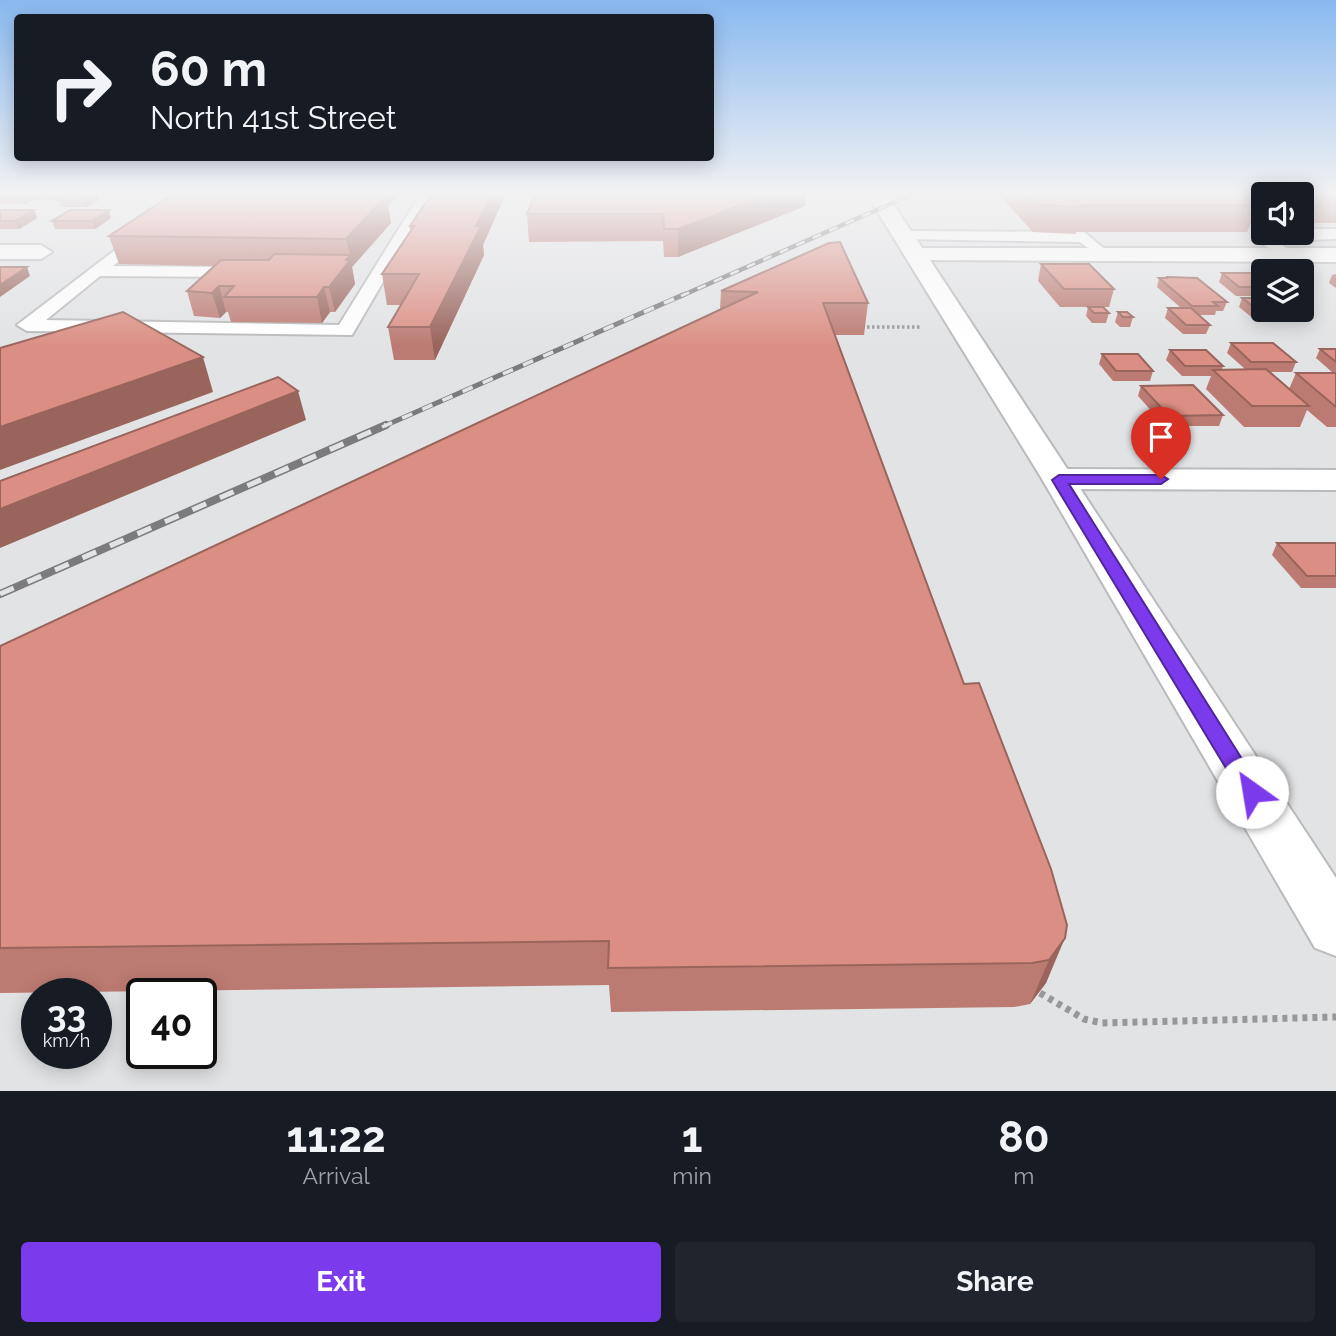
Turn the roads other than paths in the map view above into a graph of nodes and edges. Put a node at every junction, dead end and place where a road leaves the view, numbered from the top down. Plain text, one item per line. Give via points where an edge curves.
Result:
1 (130, 244) edge
2 (393, 244) edge
3 (1271, 244) edge
4 (912, 245) joint
5 (0, 252) edge
6 (41, 252) dead end
7 (1286, 255) junction
8 (1336, 255) edge
9 (96, 271) junction
10 (258, 272) edge
11 (1059, 480) junction
12 (1336, 480) edge
13 (1336, 929) edge

1 - 9 lane
2 - 9 lane via 345,331 27,325
3 - 7 lane
4 - 7 street via 1104,255
4 - 11 street
5 - 6 street
7 - 8 street
9 - 10 lane
11 - 12 street
11 - 13 street

